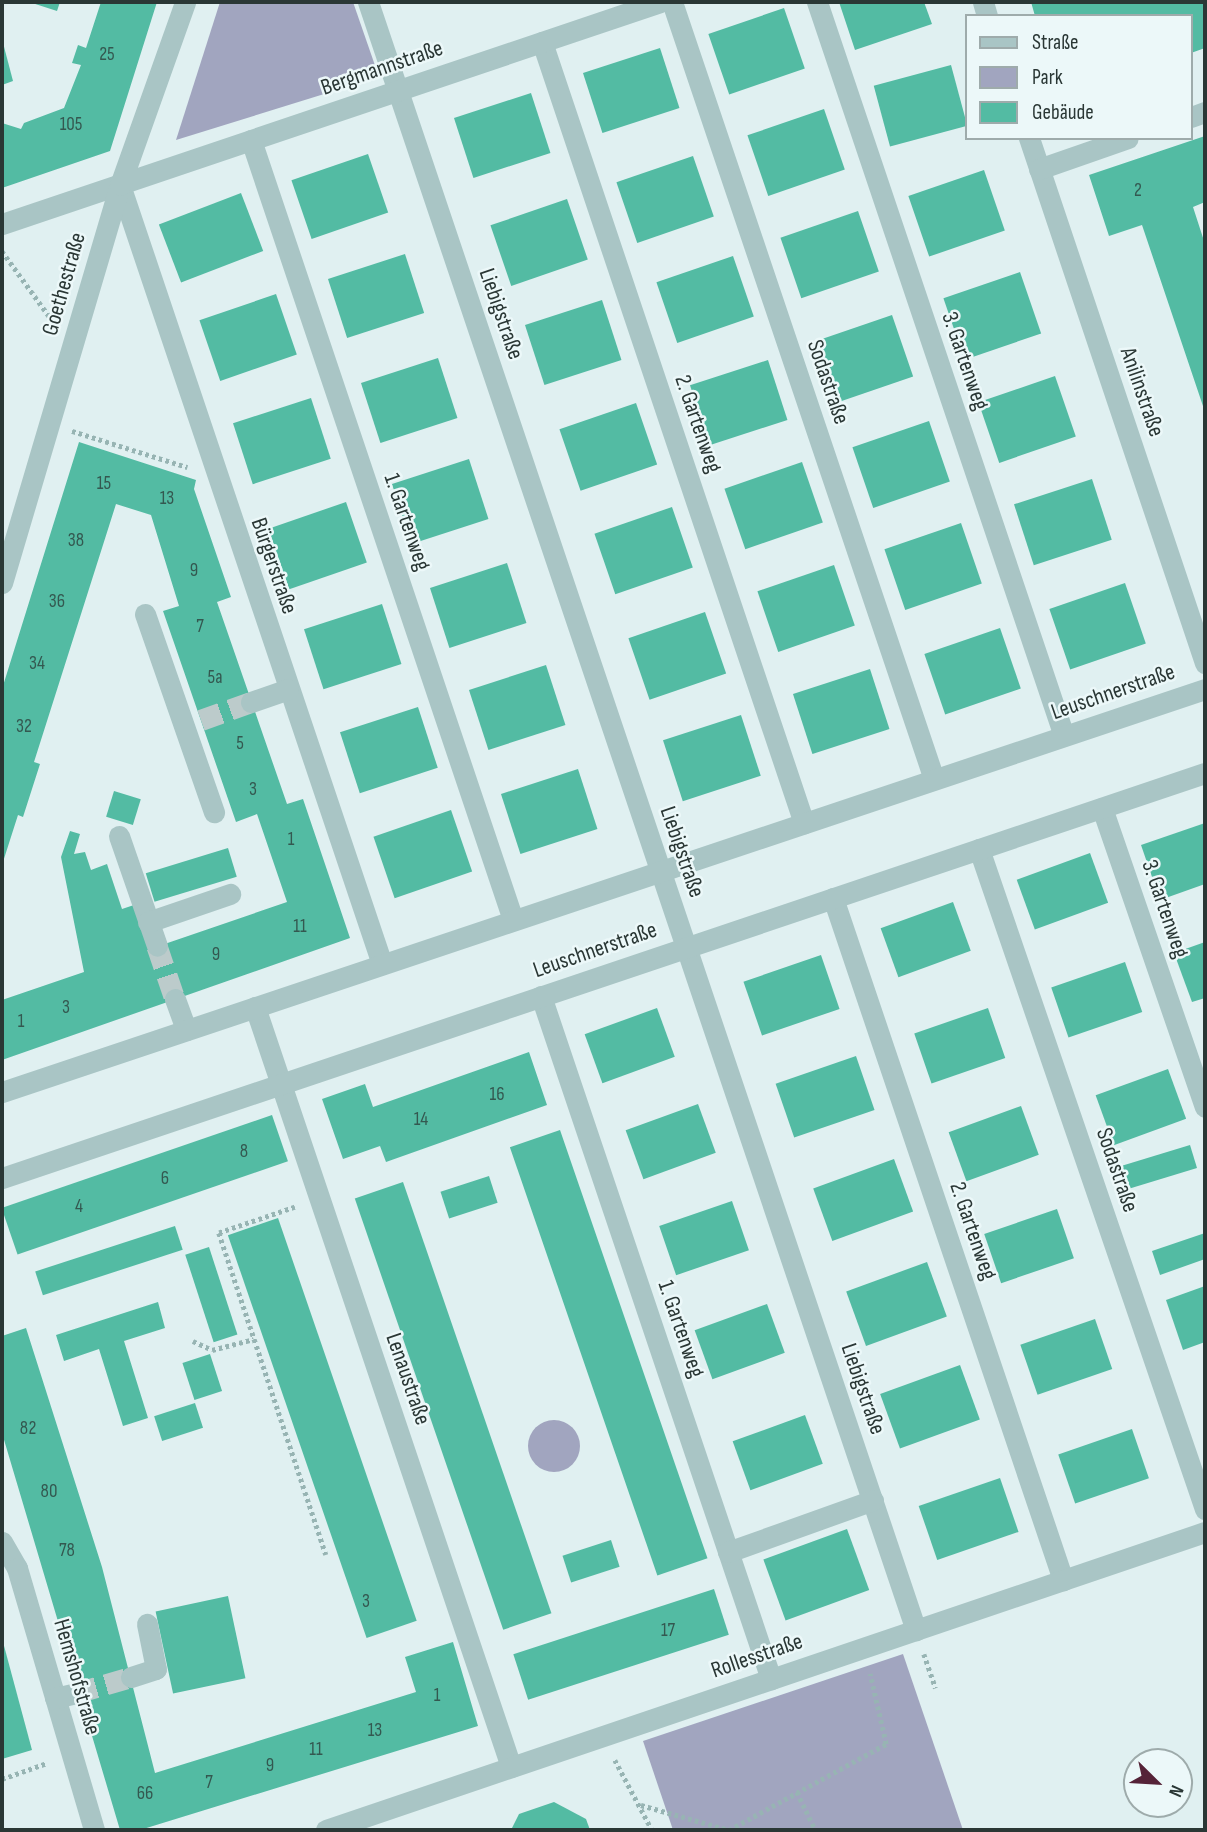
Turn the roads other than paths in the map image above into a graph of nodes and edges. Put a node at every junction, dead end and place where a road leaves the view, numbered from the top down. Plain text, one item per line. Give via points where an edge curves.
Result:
1 (184, 2) edge
2 (368, 2) edge
3 (660, 2) edge
4 (673, 2) edge
5 (817, 2) edge
6 (542, 42) junction
7 (398, 90) junction
8 (251, 140) junction
9 (1030, 140) edge
10 (1122, 140) edge
11 (1039, 169) junction
12 (120, 184) junction
13 (2, 224) edge
14 (2, 583) edge
15 (145, 614) dead end
16 (1205, 663) edge
17 (1205, 688) edge
18 (289, 689) junction
19 (251, 702) tunnel mouth
20 (1064, 736) junction
21 (1205, 773) edge
22 (934, 779) junction
23 (1102, 807) junction
24 (214, 812) dead end
25 (804, 823) junction
26 (119, 836) dead end
27 (979, 849) junction
28 (661, 871) junction
29 (230, 894) dead end
30 (833, 898) junction
31 (513, 920) junction
32 (148, 922) junction
33 (157, 946) tunnel mouth
34 (686, 947) junction
35 (382, 964) junction
36 (541, 996) junction
37 (175, 999) tunnel mouth
38 (255, 1007) junction
39 (186, 1030) junction
40 (281, 1083) junction
41 (2, 1092) edge
42 (1205, 1107) edge
43 (2, 1178) edge
44 (873, 1500) junction
45 (1205, 1508) edge
46 (1205, 1532) edge
47 (2, 1542) edge
48 (728, 1552) junction
49 (1063, 1580) junction
50 (147, 1624) dead end
51 (916, 1630) junction
52 (131, 1677) tunnel mouth
53 (771, 1679) junction
54 (511, 1768) junction
55 (94, 1830) edge
56 (326, 1830) edge

1 - 12 street, Goethestraße
2 - 7 street, Liebigstraße
3 - 6 street, Bergmannstraße
4 - 22 street, Sodastraße
5 - 20 street, 3. Gartenweg
6 - 7 street, Bergmannstraße
6 - 25 street, 2. Gartenweg
7 - 8 street, Bergmannstraße
7 - 28 street, Liebigstraße
8 - 12 street, Bergmannstraße
8 - 31 street, 1. Gartenweg
9 - 11 street, Anilinstraße
10 - 11 street
11 - 16 street, Anilinstraße
12 - 13 street, Bergmannstraße
12 - 14 street, Goethestraße
12 - 18 street, Bürgerstraße
15 - 24 street via 192,723
17 - 20 street, Leuschnerstraße
18 - 19 street
18 - 35 street, Bürgerstraße
20 - 22 street, Leuschnerstraße
21 - 23 street, Leuschnerstraße
22 - 25 street, Leuschnerstraße
23 - 27 street, Leuschnerstraße
23 - 42 street, 3. Gartenweg
25 - 28 street, Leuschnerstraße
26 - 32 street
27 - 30 street, Leuschnerstraße
27 - 45 street, Sodastraße
28 - 31 street, Leuschnerstraße
28 - 34 street, Liebigstraße
29 - 32 street
30 - 34 street, Leuschnerstraße
30 - 49 street, 2. Gartenweg
31 - 35 street, Leuschnerstraße
32 - 33 street
34 - 36 street, Leuschnerstraße
34 - 44 street, Liebigstraße
35 - 38 street, Leuschnerstraße
36 - 40 street, Leuschnerstraße
36 - 48 street, 1. Gartenweg
37 - 39 street
38 - 39 street, Leuschnerstraße
38 - 40 street, Lenaustraße
39 - 41 street, Leuschnerstraße
40 - 43 street, Leuschnerstraße
40 - 54 street, Lenaustraße
44 - 48 street
44 - 51 street, Liebigstraße
46 - 49 street, Rollesstraße
47 - 55 street, Hemshofstraße via 66,1695 72,1755
48 - 53 street, 1. Gartenweg
49 - 51 street, Rollesstraße
50 - 52 street via 156,1669
51 - 53 street, Rollesstraße
53 - 54 street, Rollesstraße
54 - 56 street, Rollesstraße

